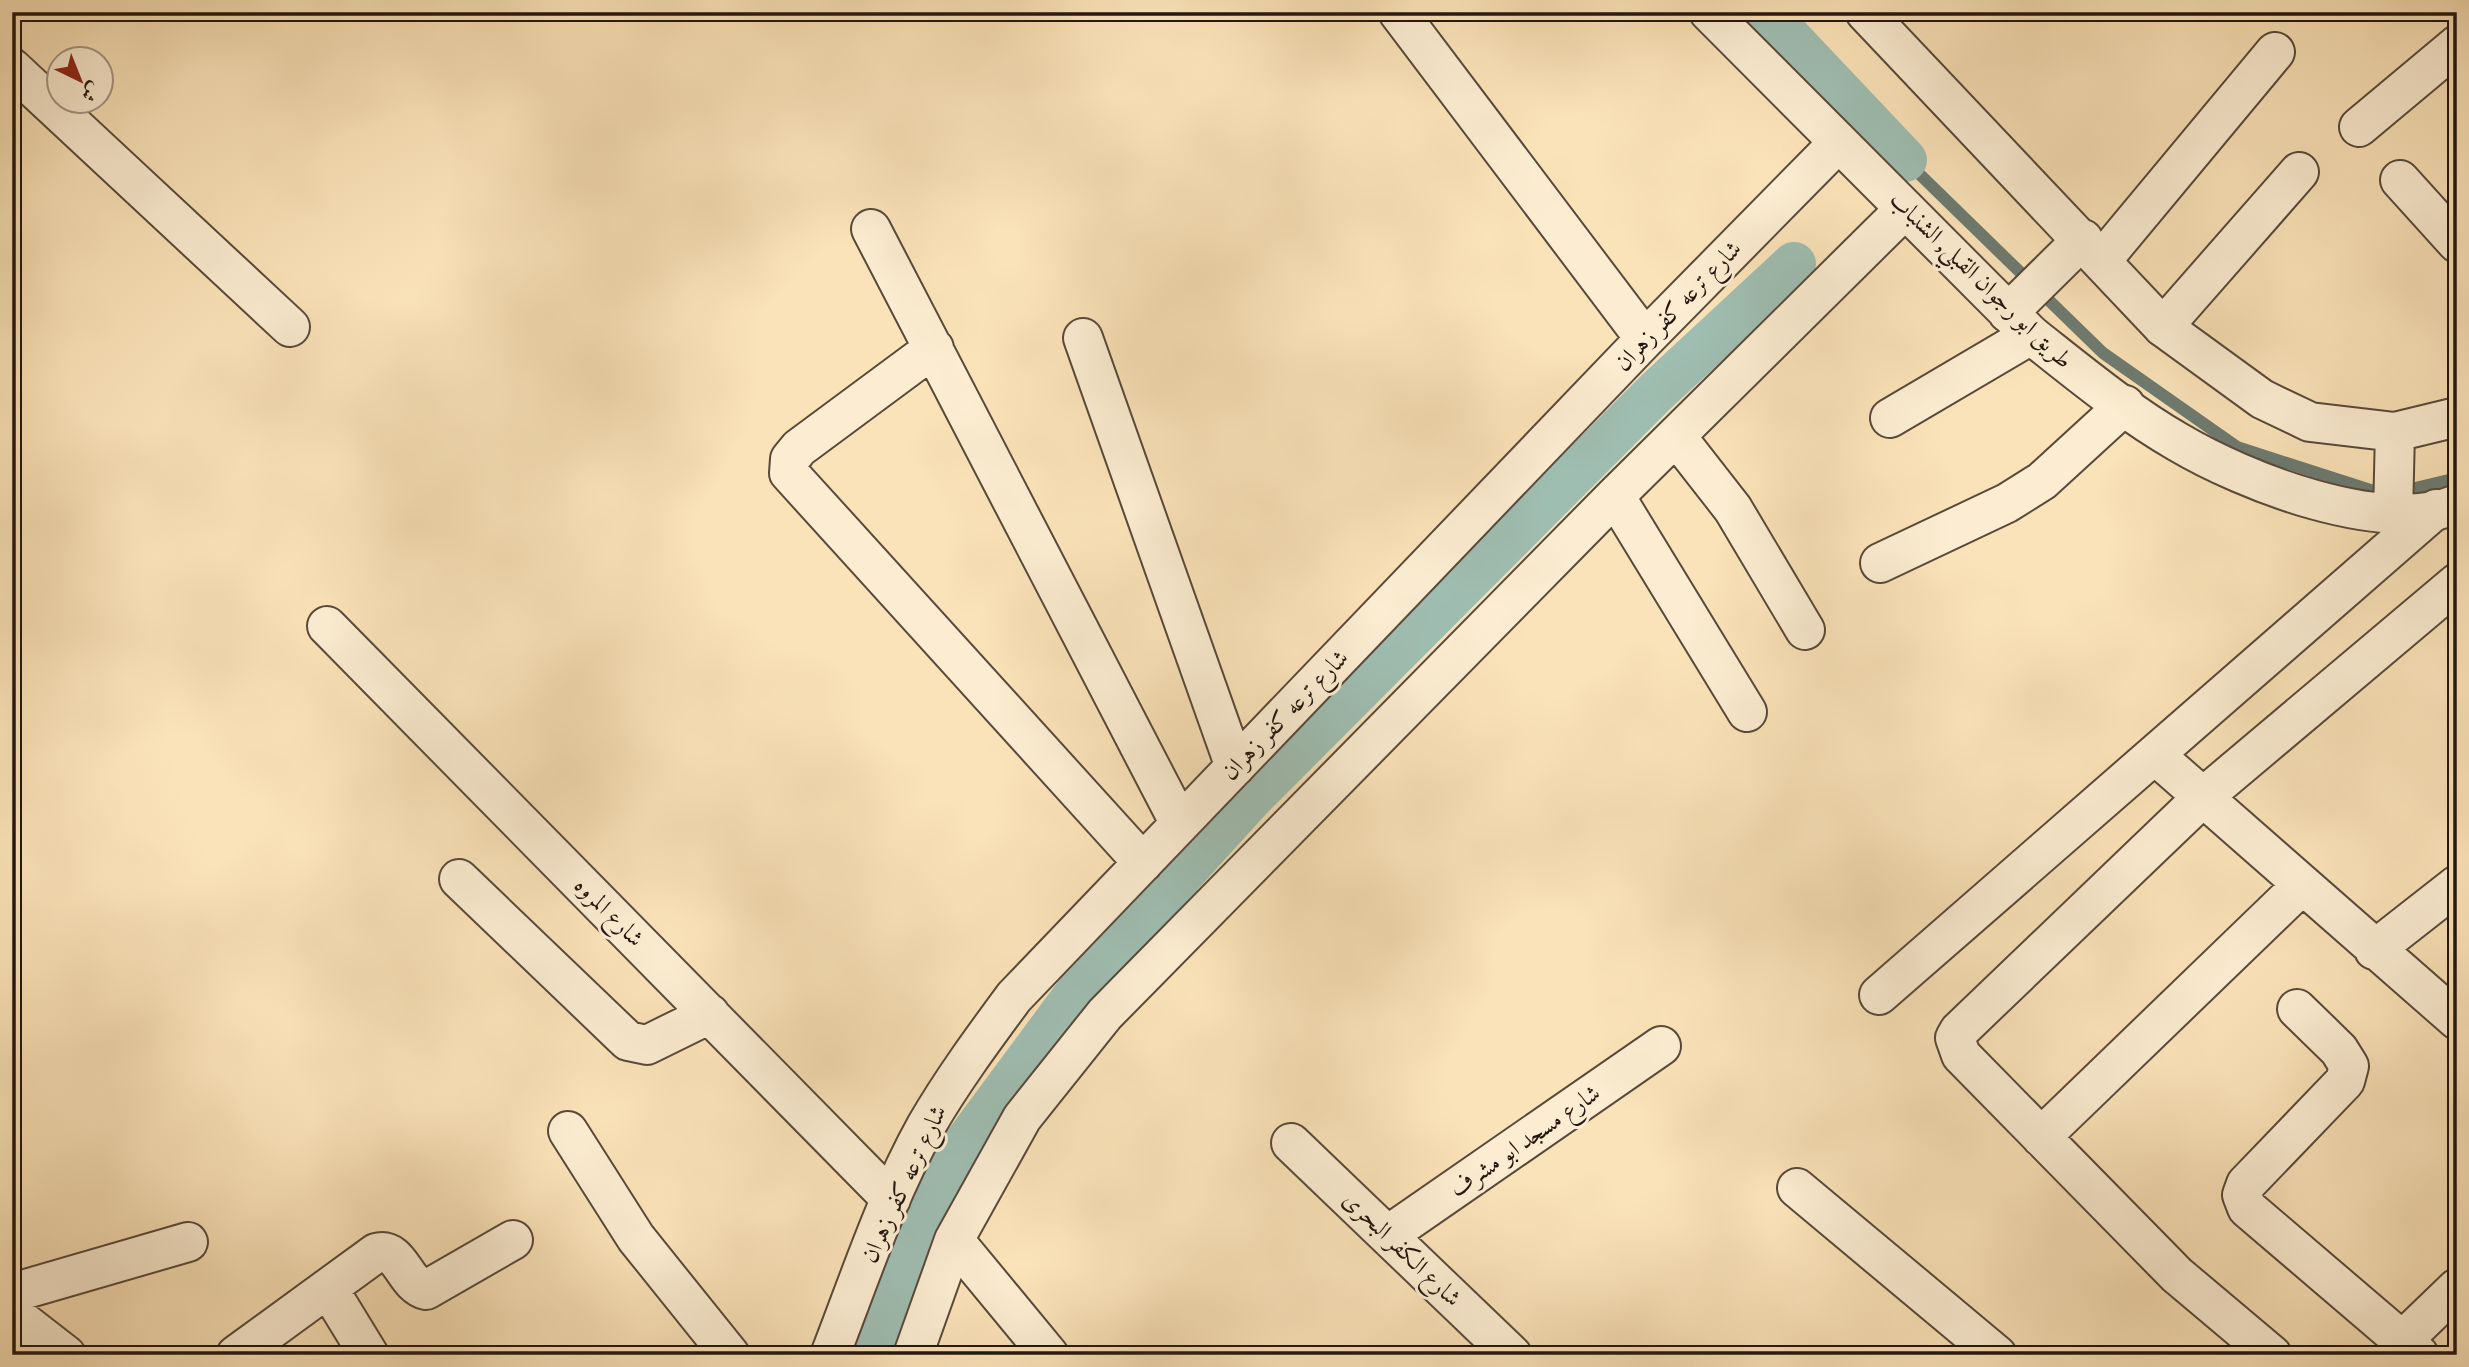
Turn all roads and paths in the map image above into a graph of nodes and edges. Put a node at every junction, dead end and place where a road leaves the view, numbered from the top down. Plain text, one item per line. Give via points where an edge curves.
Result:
1 (1398, 12) edge
2 (1709, 12) edge
3 (1865, 12) edge
4 (2457, 45) edge
5 (2275, 52) dead end
6 (12, 68) edge
7 (2359, 127) dead end
8 (1838, 143) junction
9 (2300, 172) dead end
10 (2400, 180) dead end
11 (1905, 209) junction
12 (872, 229) dead end
13 (2457, 243) edge
14 (2083, 254) junction
15 (2020, 316) junction
16 (290, 327) dead end
17 (2163, 327) junction
18 (1083, 338) dead end
19 (1646, 339) junction
20 (934, 348) junction
21 (2125, 405) junction
22 (2457, 417) edge
23 (1890, 418) dead end
24 (1676, 436) junction
25 (2395, 441) junction
26 (1615, 496) junction
27 (2393, 506) junction
28 (2449, 510) edge
29 (1880, 563) dead end
30 (2457, 583) edge
31 (327, 626) dead end
32 (1805, 630) dead end
33 (1747, 712) dead end
34 (2155, 755) junction
35 (1235, 766) junction
36 (2202, 798) junction
37 (1180, 824) junction
38 (1143, 863) junction
39 (459, 879) dead end
40 (2457, 885) edge
41 (2301, 886) junction
42 (2374, 950) junction
43 (1879, 995) dead end
44 (2297, 1009) dead end
45 (710, 1014) junction
46 (2457, 1020) edge
47 (1661, 1046) dead end
48 (568, 1131) dead end
49 (2041, 1136) junction
50 (1291, 1143) dead end
51 (1797, 1188) dead end
52 (891, 1199) junction
53 (1388, 1235) junction
54 (513, 1240) dead end
55 (954, 1240) junction
56 (188, 1242) dead end
57 (328, 1287) junction
58 (2457, 1288) edge
59 (12, 1293) edge
60 (12, 1313) edge
61 (2411, 1348) edge
62 (66, 1355) edge
63 (236, 1355) edge
64 (369, 1355) edge
65 (730, 1355) edge
66 (830, 1355) edge
67 (913, 1355) edge
68 (1049, 1355) edge
69 (1512, 1355) edge
70 (1997, 1355) edge
71 (2272, 1355) edge

1 - 19 street
2 - 8 street, طريق ابو رجوان القبلي, الشنباب
3 - 14 street
4 - 7 street
5 - 14 street
6 - 16 street
8 - 11 street, طريق ابو رجوان القبلي, الشنباب
8 - 19 street, شارع ترعه كفر زهران
9 - 17 street
10 - 13 street
11 - 15 street, طريق ابو رجوان القبلي, الشنباب
11 - 24 street
12 - 20 street
14 - 15 street
14 - 17 street
15 - 21 street, طريق ابو رجوان القبلي, الشنباب
15 - 23 street
17 - 25 street via 2262,399 2310,422
18 - 35 street
19 - 35 street, شارع ترعه كفر زهران
20 - 37 street
20 - 38 street via 799,448 790,459 789,473
21 - 27 street, طريق ابو رجوان القبلي, الشنباب via 2178,442 2258,481 2328,503
21 - 29 street via 2042,481 2007,503
22 - 25 street
24 - 26 street
24 - 32 street via 1733,509
25 - 27 street
26 - 33 street
26 - 55 street via 1105,1014 1022,1118
27 - 28 street, طريق ابو رجوان القبلي, الشنباب
28 - 34 street
30 - 36 street
31 - 45 street, شارع المروه
34 - 36 street
34 - 43 street
35 - 37 street, شارع ترعه كفر زهران
36 - 41 street
36 - 49 street via 1955,1038 1961,1055
37 - 38 street, شارع ترعه كفر زهران
38 - 52 street, شارع ترعه كفر زهران via 1014,998 932,1116
39 - 45 street via 628,1041 647,1045
40 - 42 street
41 - 42 street
41 - 49 street
42 - 46 street
44 - 61 street via 2339,1049 2349,1066 2345,1082 2246,1184 2242,1195 2247,1208
45 - 52 street, شارع المروه
47 - 53 street, شارع مسجد ابو مشرف
48 - 65 street via 636,1238
49 - 71 street via 2178,1275
50 - 53 street, شارع الكفر البحرى
51 - 70 street
52 - 66 street, شارع ترعه كفر زهران
53 - 69 street, شارع الكفر البحرى
54 - 57 street via 430,1289 414,1284 384,1251
55 - 67 street
55 - 68 street
56 - 59 street
57 - 63 street
57 - 64 street
58 - 61 street
60 - 62 street

